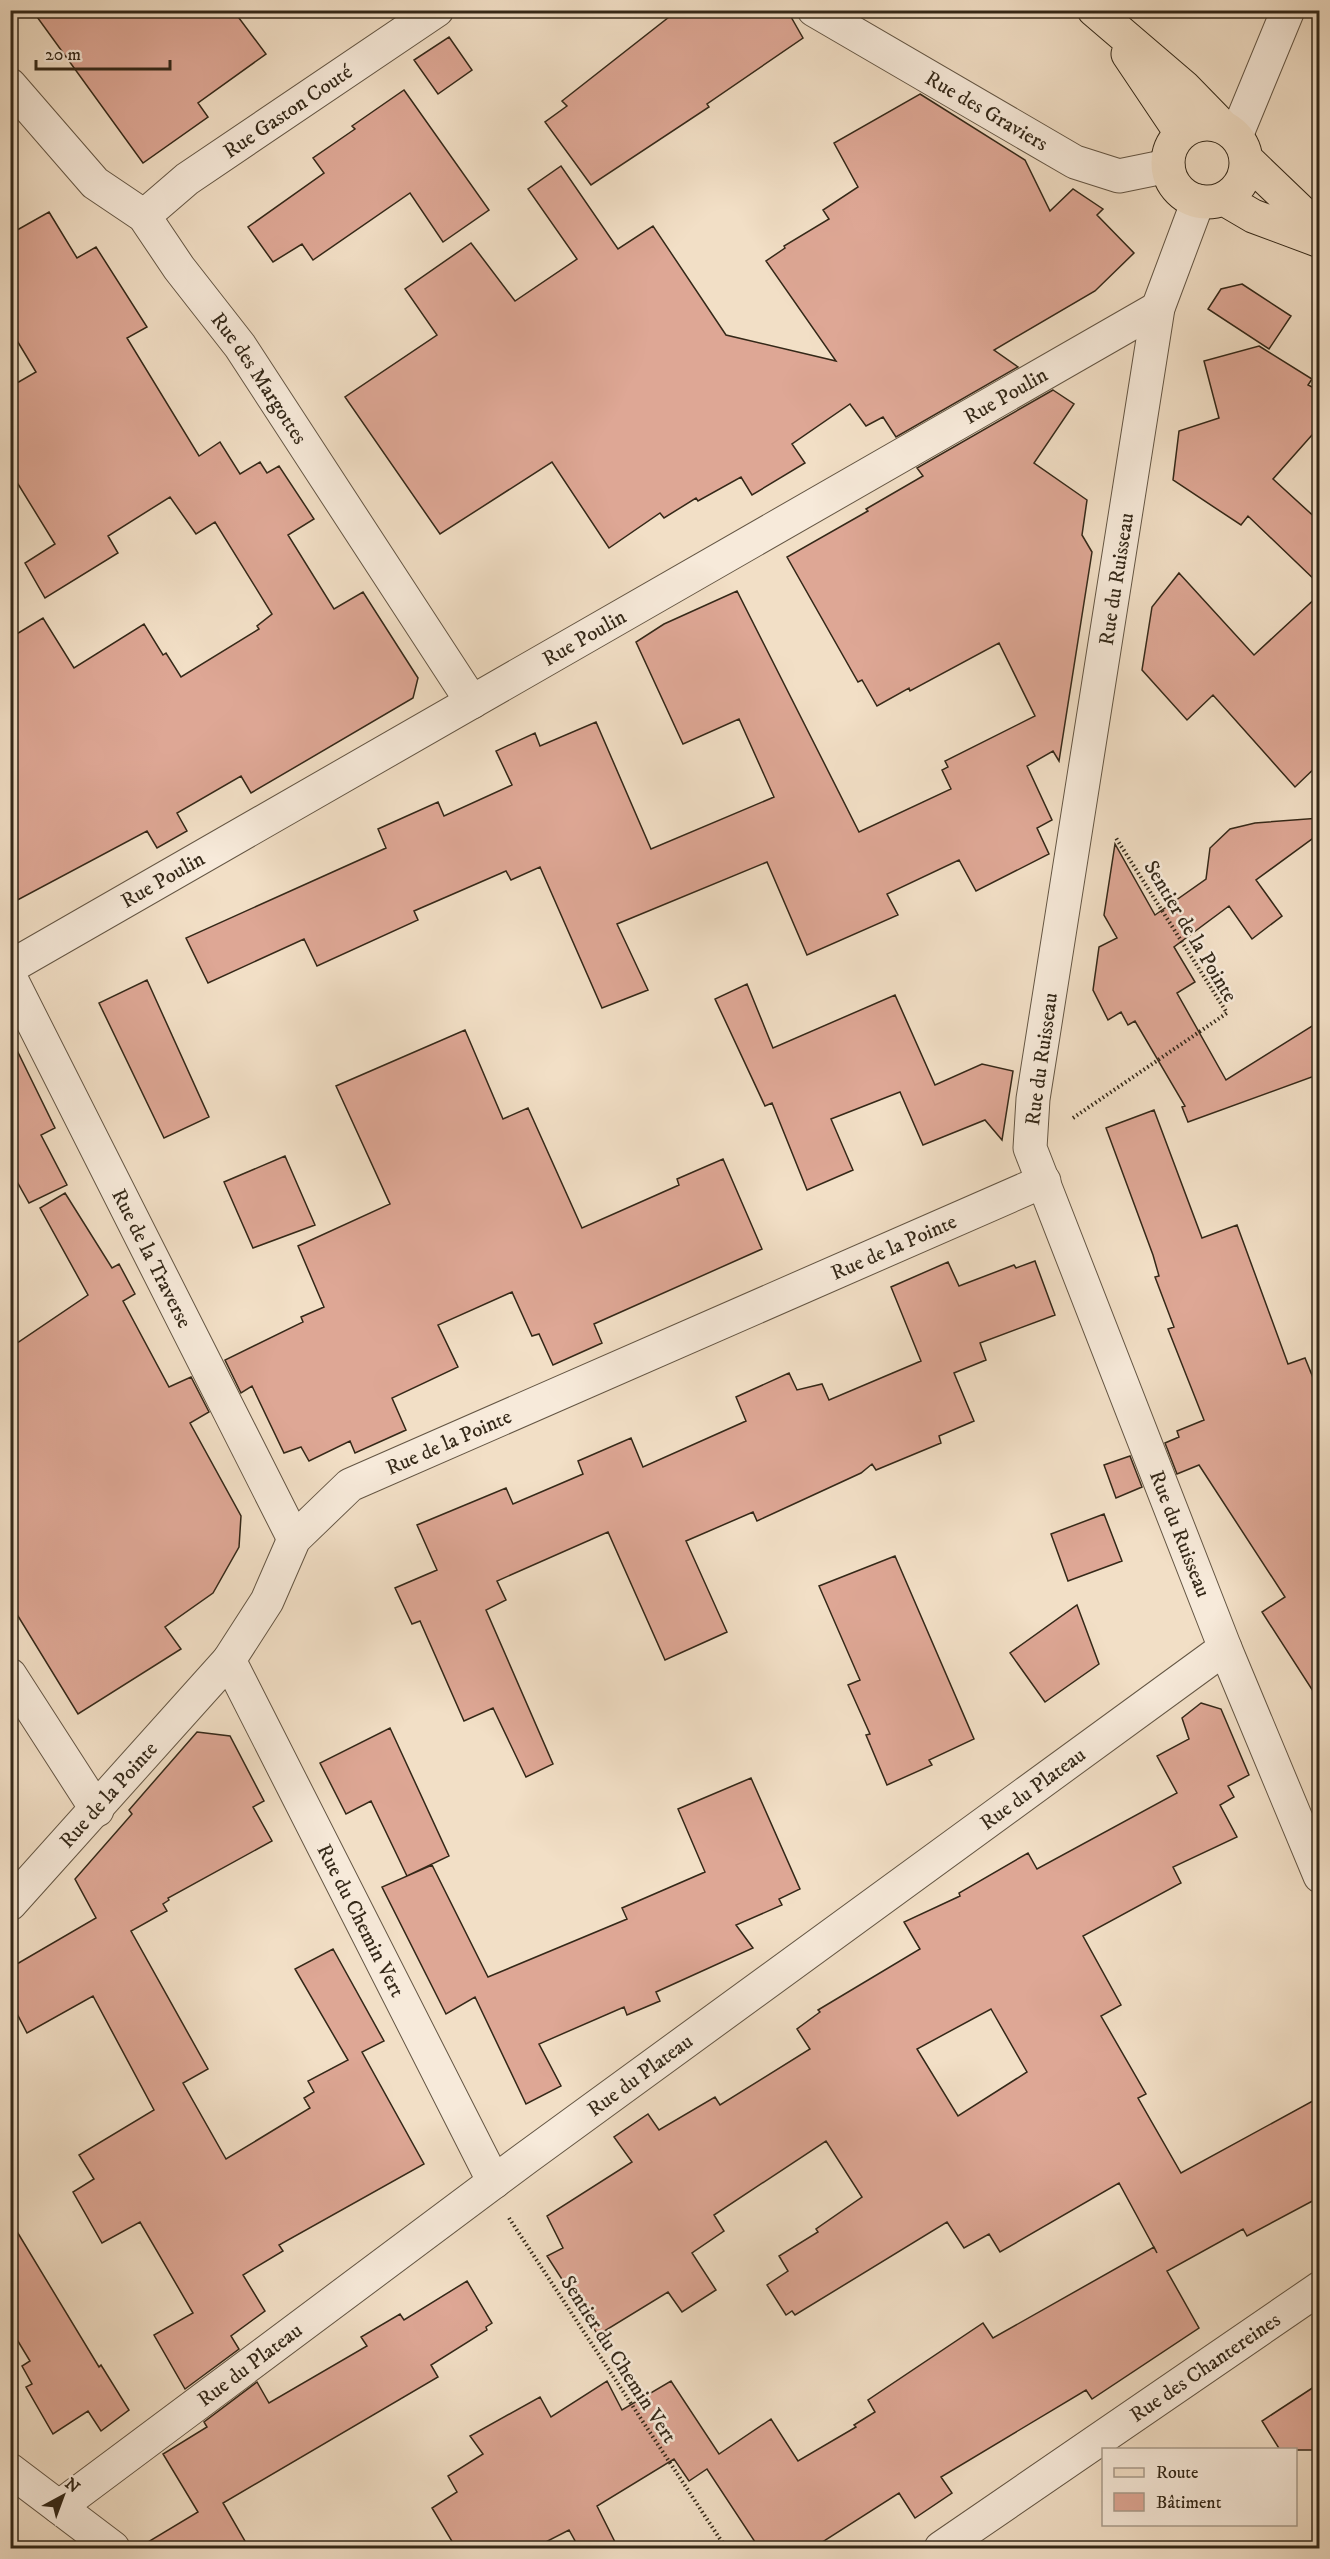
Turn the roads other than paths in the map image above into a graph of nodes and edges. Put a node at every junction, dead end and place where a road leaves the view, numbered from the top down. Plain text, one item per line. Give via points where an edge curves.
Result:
1 (437, 10) edge
2 (814, 10) edge
3 (1288, 10) edge
4 (1098, 14) edge
5 (10, 85) edge
6 (1181, 133) junction
7 (1235, 141) junction
8 (1168, 166) junction
9 (1211, 200) junction
10 (144, 216) junction
11 (1320, 230) edge
12 (1320, 241) edge
13 (1158, 308) junction
14 (472, 702) junction
15 (10, 967) edge
16 (10, 977) edge
17 (1044, 1181) junction
18 (294, 1539) junction
19 (1225, 1648) junction
20 (229, 1660) junction
21 (10, 1675) edge
22 (97, 1810) junction
23 (1320, 1876) edge
24 (10, 1904) edge
25 (494, 2182) junction
26 (1320, 2288) edge
27 (10, 2470) edge
28 (59, 2507) junction
29 (113, 2548) edge
30 (941, 2548) edge

1 - 10 street, Rue Gaston Couté via 188,179
2 - 8 street, Rue des Graviers via 1075,162 1119,176
3 - 7 street
4 - 6 main road
4 - 7 main road via 1184,87
5 - 10 street, Rue des Margottes via 95,183
6 - 7 main road via 1201,124
6 - 8 main road via 1169,153
7 - 9 main road via 1241,184
7 - 11 main road
8 - 9 main road via 1172,182 1183,194
9 - 12 main road
9 - 13 street, Rue du Ruisseau
10 - 14 street, Rue des Margottes via 240,346
13 - 14 street, Rue Poulin
13 - 17 street, Rue du Ruisseau via 1033,1100 1030,1148
14 - 15 street, Rue Poulin
16 - 18 street, Rue de la Traverse
17 - 18 street, Rue de la Pointe via 350,1485
17 - 19 street, Rue du Ruisseau
18 - 20 street, Rue de la Pointe via 267,1601
19 - 23 street, Rue du Ruisseau
19 - 25 street, Rue du Plateau
20 - 22 street, Rue de la Pointe
20 - 25 street, Rue du Chemin Vert
21 - 22 street
22 - 24 street, Rue de la Pointe
25 - 28 street, Rue du Plateau
26 - 30 street, Rue des Chantereines
27 - 28 street
28 - 29 street

